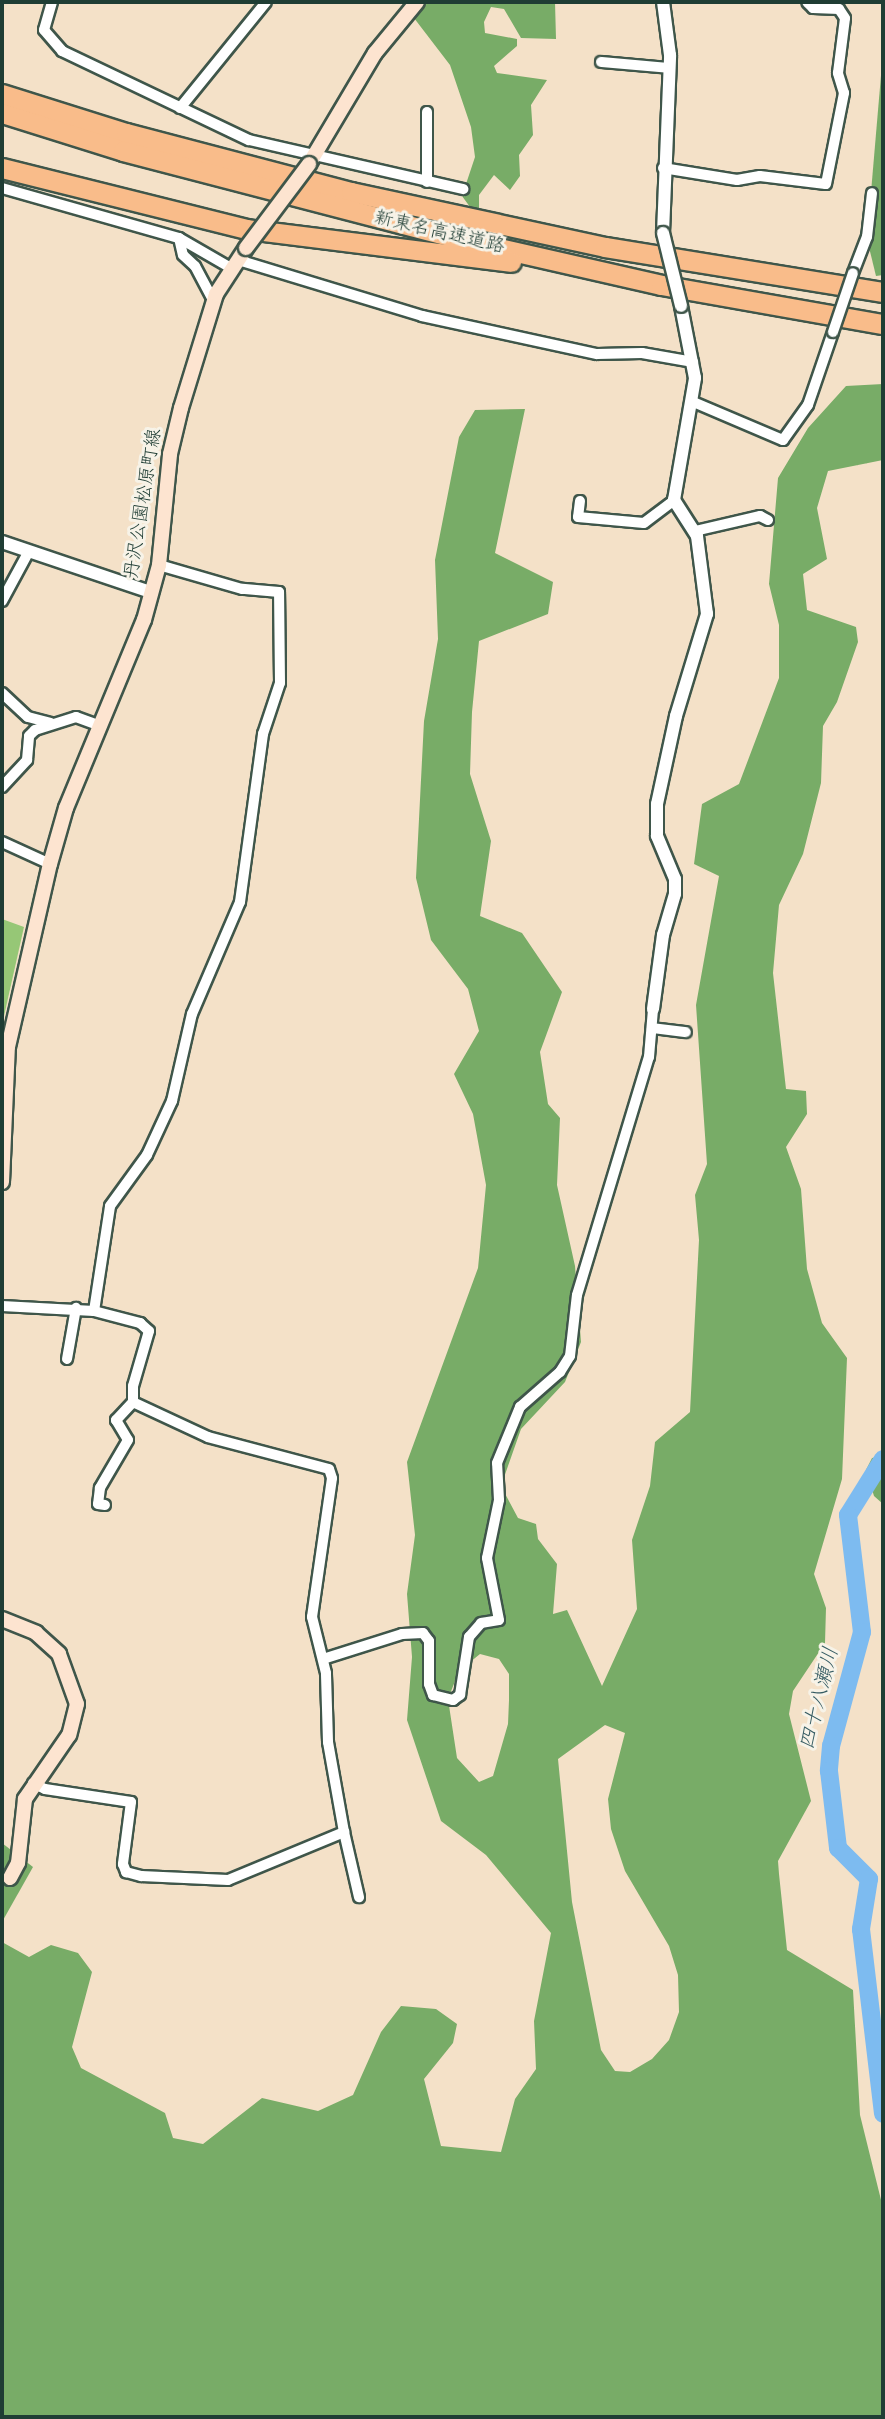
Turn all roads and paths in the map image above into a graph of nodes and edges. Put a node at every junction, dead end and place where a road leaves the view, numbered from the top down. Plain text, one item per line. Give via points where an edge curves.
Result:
1 (52, 2) edge
2 (267, 2) edge
3 (417, 2) edge
4 (663, 2) edge
5 (807, 2) edge
6 (601, 62) dead end
7 (669, 68) junction
8 (2, 94) edge
9 (180, 108) junction
10 (427, 112) dead end
11 (2, 113) edge
12 (312, 159) junction
13 (2, 168) edge
14 (663, 168) junction
15 (427, 182) junction
16 (2, 188) edge
17 (463, 189) dead end
18 (872, 193) dead end
19 (179, 237) junction
20 (238, 258) junction
21 (606, 274) junction
22 (883, 292) edge
23 (214, 301) junction
24 (882, 323) edge
25 (693, 362) junction
26 (691, 401) junction
27 (674, 500) junction
28 (580, 501) dead end
29 (768, 520) dead end
30 (695, 531) junction
31 (2, 542) edge
32 (29, 551) junction
33 (159, 565) junction
34 (151, 592) junction
35 (2, 601) edge
36 (2, 693) edge
37 (50, 723) junction
38 (102, 726) junction
39 (2, 787) edge
40 (2, 842) edge
41 (50, 864) junction
42 (653, 1009) joint
43 (652, 1028) junction
44 (687, 1032) dead end
45 (2, 1182) edge
46 (2, 1306) edge
47 (76, 1308) junction
48 (94, 1311) junction
49 (67, 1359) dead end
50 (133, 1402) junction
51 (105, 1505) dead end
52 (2, 1619) edge
53 (323, 1659) junction
54 (33, 1783) junction
55 (344, 1832) junction
56 (10, 1878) dead end
57 (359, 1898) dead end

1 - 9 street via 44,30 51,43
2 - 9 street
3 - 12 main road, 丹沢公園松原町線 via 375,53
4 - 7 street
5 - 14 street via 813,8 839,9 845,18 838,73 844,93 827,184 760,176 737,180
6 - 7 street
7 - 14 street
8 - 22 highway, 新東名高速道路 via 126,133 351,192 605,247
9 - 12 street via 248,140
10 - 15 street
11 - 21 highway, 新東名高速道路 via 345,212
12 - 15 street
12 - 20 main road, 丹沢公園松原町線, bridge
13 - 21 highway via 247,229
14 - 25 street, bridge via 663,233
15 - 17 street
16 - 19 street
18 - 26 street, bridge via 867,237 834,332 807,404 783,440
19 - 20 street
19 - 23 street via 183,255 195,266
20 - 23 main road, 丹沢公園松原町線
20 - 25 street via 422,316 597,354 642,353
21 - 24 highway, 新東名高速道路
23 - 33 main road, 丹沢公園松原町線 via 170,454
25 - 26 street
26 - 27 street
27 - 28 street via 644,523 578,517
27 - 30 street
29 - 30 street via 760,516
30 - 42 street via 707,614 676,716 657,804 657,836 675,886
31 - 32 street
32 - 34 street
32 - 35 street
33 - 34 main road, 丹沢公園松原町線
33 - 48 street via 242,589 279,592 280,683 263,734 240,902 192,1014 172,1101 147,1155 110,1206
34 - 38 main road, 丹沢公園松原町線 via 130,661
36 - 37 street via 28,717
37 - 38 street via 76,717
37 - 39 street via 29,736 27,760
38 - 41 main road, 丹沢公園松原町線 via 66,808
40 - 41 street
41 - 45 main road, 丹沢公園松原町線 via 8,1047
42 - 43 street
43 - 44 street
43 - 53 street via 649,1057 577,1295 570,1356 560,1371 520,1406 497,1463 499,1500 487,1558 499,1620 474,1629 460,1695 453,1700 433,1695 429,1641 423,1633 402,1634
46 - 47 street
47 - 48 street
47 - 49 street
48 - 50 street via 140,1323 149,1331 133,1386
50 - 51 street via 116,1420 128,1440 100,1488 98,1504
50 - 53 street via 208,1437 329,1469 332,1478 312,1617
52 - 54 main road via 47,1641 67,1665 75,1692 69,1735
53 - 55 street via 328,1742
54 - 55 street via 131,1802 123,1864 126,1872 141,1876 228,1880
54 - 56 main road via 25,1799 18,1863
55 - 57 street

